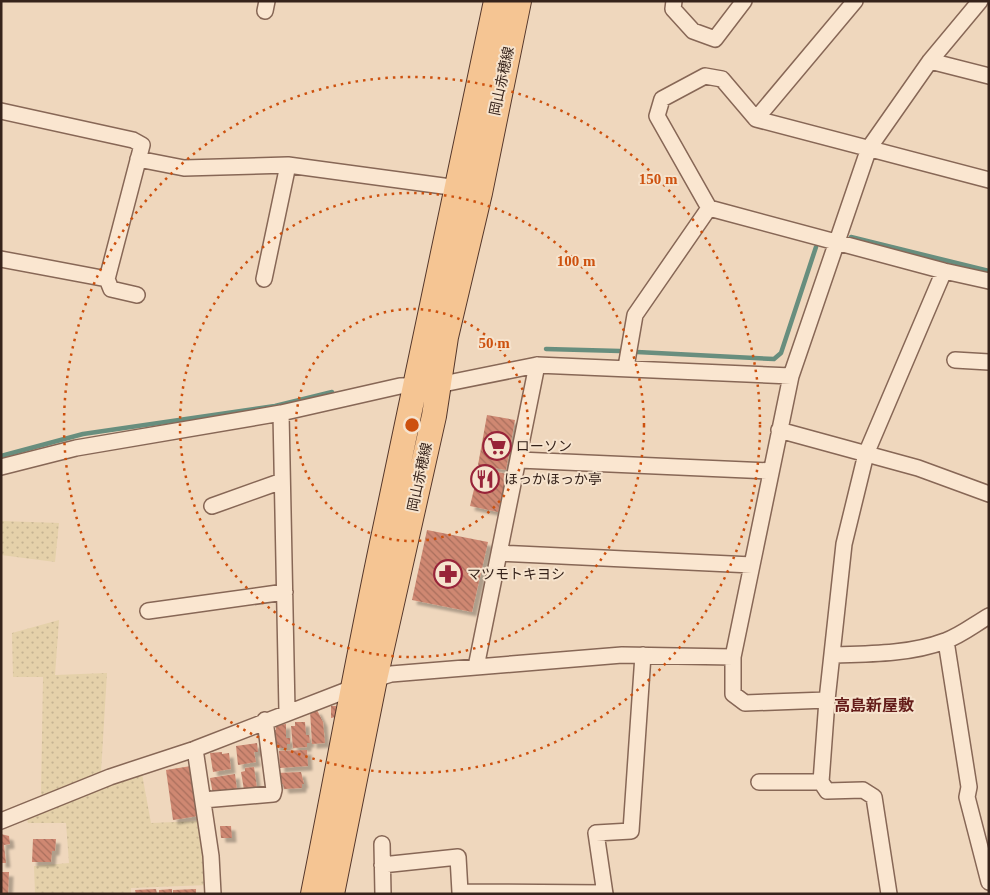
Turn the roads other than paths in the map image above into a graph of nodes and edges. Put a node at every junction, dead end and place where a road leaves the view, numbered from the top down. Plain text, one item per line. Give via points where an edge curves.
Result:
1 (496, 1) edge
2 (519, 1) edge
3 (674, 1) edge
4 (744, 1) edge
5 (855, 1) edge
6 (980, 1) edge
7 (930, 60) junction
8 (989, 76) edge
9 (1, 111) edge
10 (756, 119) junction
11 (869, 148) junction
12 (138, 159) junction
13 (288, 165) junction
14 (989, 180) edge
15 (458, 188) junction
16 (709, 208) junction
17 (835, 242) junction
18 (1, 259) edge
19 (944, 271) junction
20 (107, 279) junction
21 (264, 279) dead end
22 (989, 281) edge
23 (137, 295) dead end
24 (955, 360) dead end
25 (989, 362) edge
26 (538, 365) junction
27 (626, 367) junction
28 (791, 376) junction
29 (427, 385) junction
30 (281, 413) junction
31 (779, 430) junction
32 (866, 454) junction
33 (519, 460) junction
34 (1, 467) edge
35 (771, 472) junction
36 (282, 481) junction
37 (989, 494) edge
38 (212, 506) dead end
39 (499, 553) junction
40 (752, 566) junction
41 (284, 592) junction
42 (148, 611) dead end
43 (989, 616) edge
44 (946, 641) junction
45 (643, 655) junction
46 (833, 656) junction
47 (733, 657) junction
48 (476, 667) junction
49 (365, 683) junction
50 (827, 700) junction
51 (287, 711) junction
52 (264, 720) junction
53 (195, 749) junction
54 (759, 782) dead end
55 (821, 782) junction
56 (203, 800) junction
57 (1, 820) edge
58 (382, 844) dead end
59 (382, 865) junction
60 (989, 882) edge
61 (213, 894) edge
62 (313, 894) edge
63 (332, 894) edge
64 (383, 894) edge
65 (605, 894) edge
66 (889, 894) edge

1 - 15 main road, 岡山赤穂線
2 - 29 main road, 岡山赤穂線 via 480,193 446,337
3 - 4 street via 673,9 693,31 715,39
5 - 10 street
6 - 7 street
7 - 8 street
7 - 11 street
9 - 12 street via 133,140 142,145
10 - 11 street
10 - 16 street via 722,79 705,76 662,99 658,116
11 - 14 street
11 - 17 street
12 - 13 street via 184,168
12 - 20 street
13 - 15 street
13 - 21 street
15 - 29 main road, 岡山赤穂線
16 - 17 street
16 - 27 street via 635,315
17 - 19 street
17 - 28 street
18 - 20 street
19 - 22 street
19 - 32 street
20 - 23 street via 111,289
24 - 25 street
26 - 27 street
26 - 29 street
26 - 33 street
27 - 28 street
28 - 31 street
29 - 30 street via 400,386
29 - 49 main road, 岡山赤穂線 via 434,416
30 - 34 street via 76,448
30 - 36 street
31 - 32 street
31 - 35 street
32 - 37 street via 918,468
32 - 46 street via 844,544
33 - 35 street
33 - 39 street
35 - 40 street
36 - 38 street
36 - 41 street
39 - 40 street
39 - 48 street
40 - 47 street
41 - 42 street
41 - 51 street
43 - 44 street
44 - 46 street via 920,648
44 - 60 street via 969,787 967,797
45 - 47 street
45 - 48 street
45 - 65 street via 630,831 596,834
46 - 50 street
47 - 50 street via 733,694 745,703
48 - 49 street via 391,674
49 - 51 street
49 - 62 main road, 岡山赤穂線
49 - 63 main road, 岡山赤穂線
50 - 55 street
51 - 52 street
52 - 53 street
52 - 56 street via 272,794
53 - 56 street
53 - 57 street via 110,777
54 - 55 street
55 - 66 street via 827,791 863,790 874,797
56 - 61 street via 212,856
58 - 59 street
59 - 64 street
59 - 65 street via 458,857 460,892

